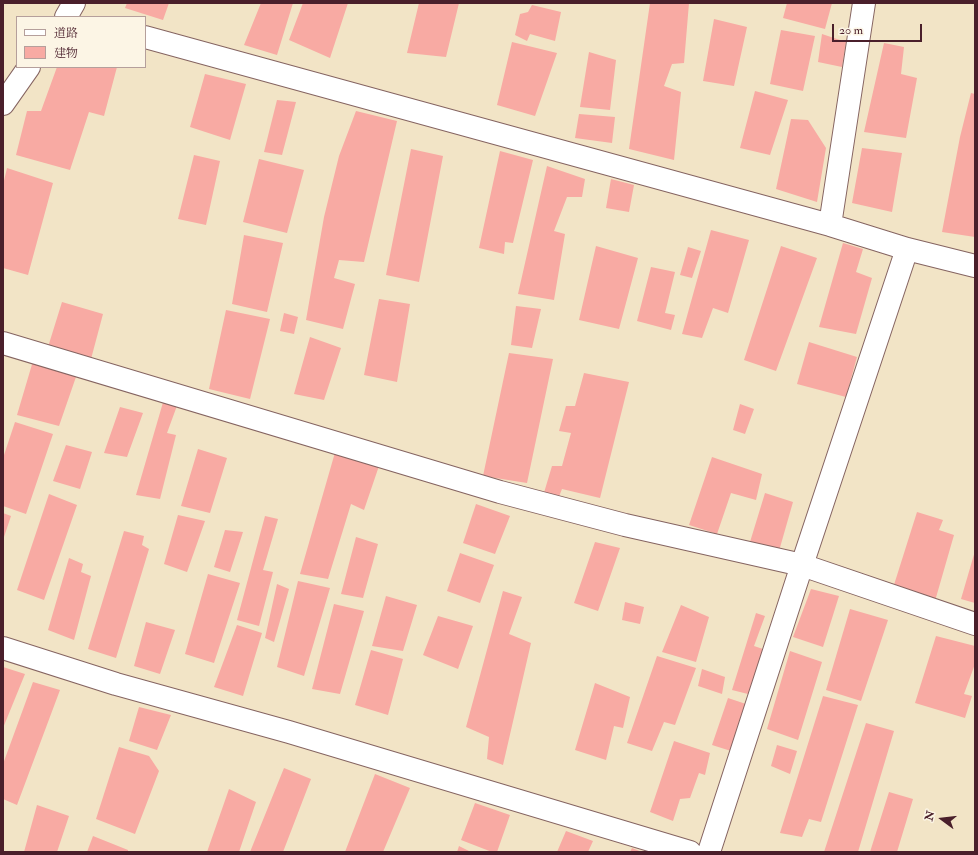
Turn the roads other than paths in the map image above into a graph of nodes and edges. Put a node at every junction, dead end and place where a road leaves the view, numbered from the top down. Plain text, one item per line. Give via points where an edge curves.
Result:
1 (864, 3) edge
2 (146, 37) edge
3 (29, 68) edge
4 (3, 104) edge
5 (830, 225) junction
6 (907, 249) junction
7 (975, 266) edge
8 (3, 343) edge
9 (802, 565) junction
10 (975, 624) edge
11 (3, 648) edge
12 (690, 852) edge
13 (709, 852) edge

1 - 5 street
2 - 5 street
3 - 4 street
5 - 6 street
6 - 7 street
6 - 9 street
8 - 9 street via 500,492
9 - 10 street
9 - 13 street
11 - 12 street via 116,684 289,732

